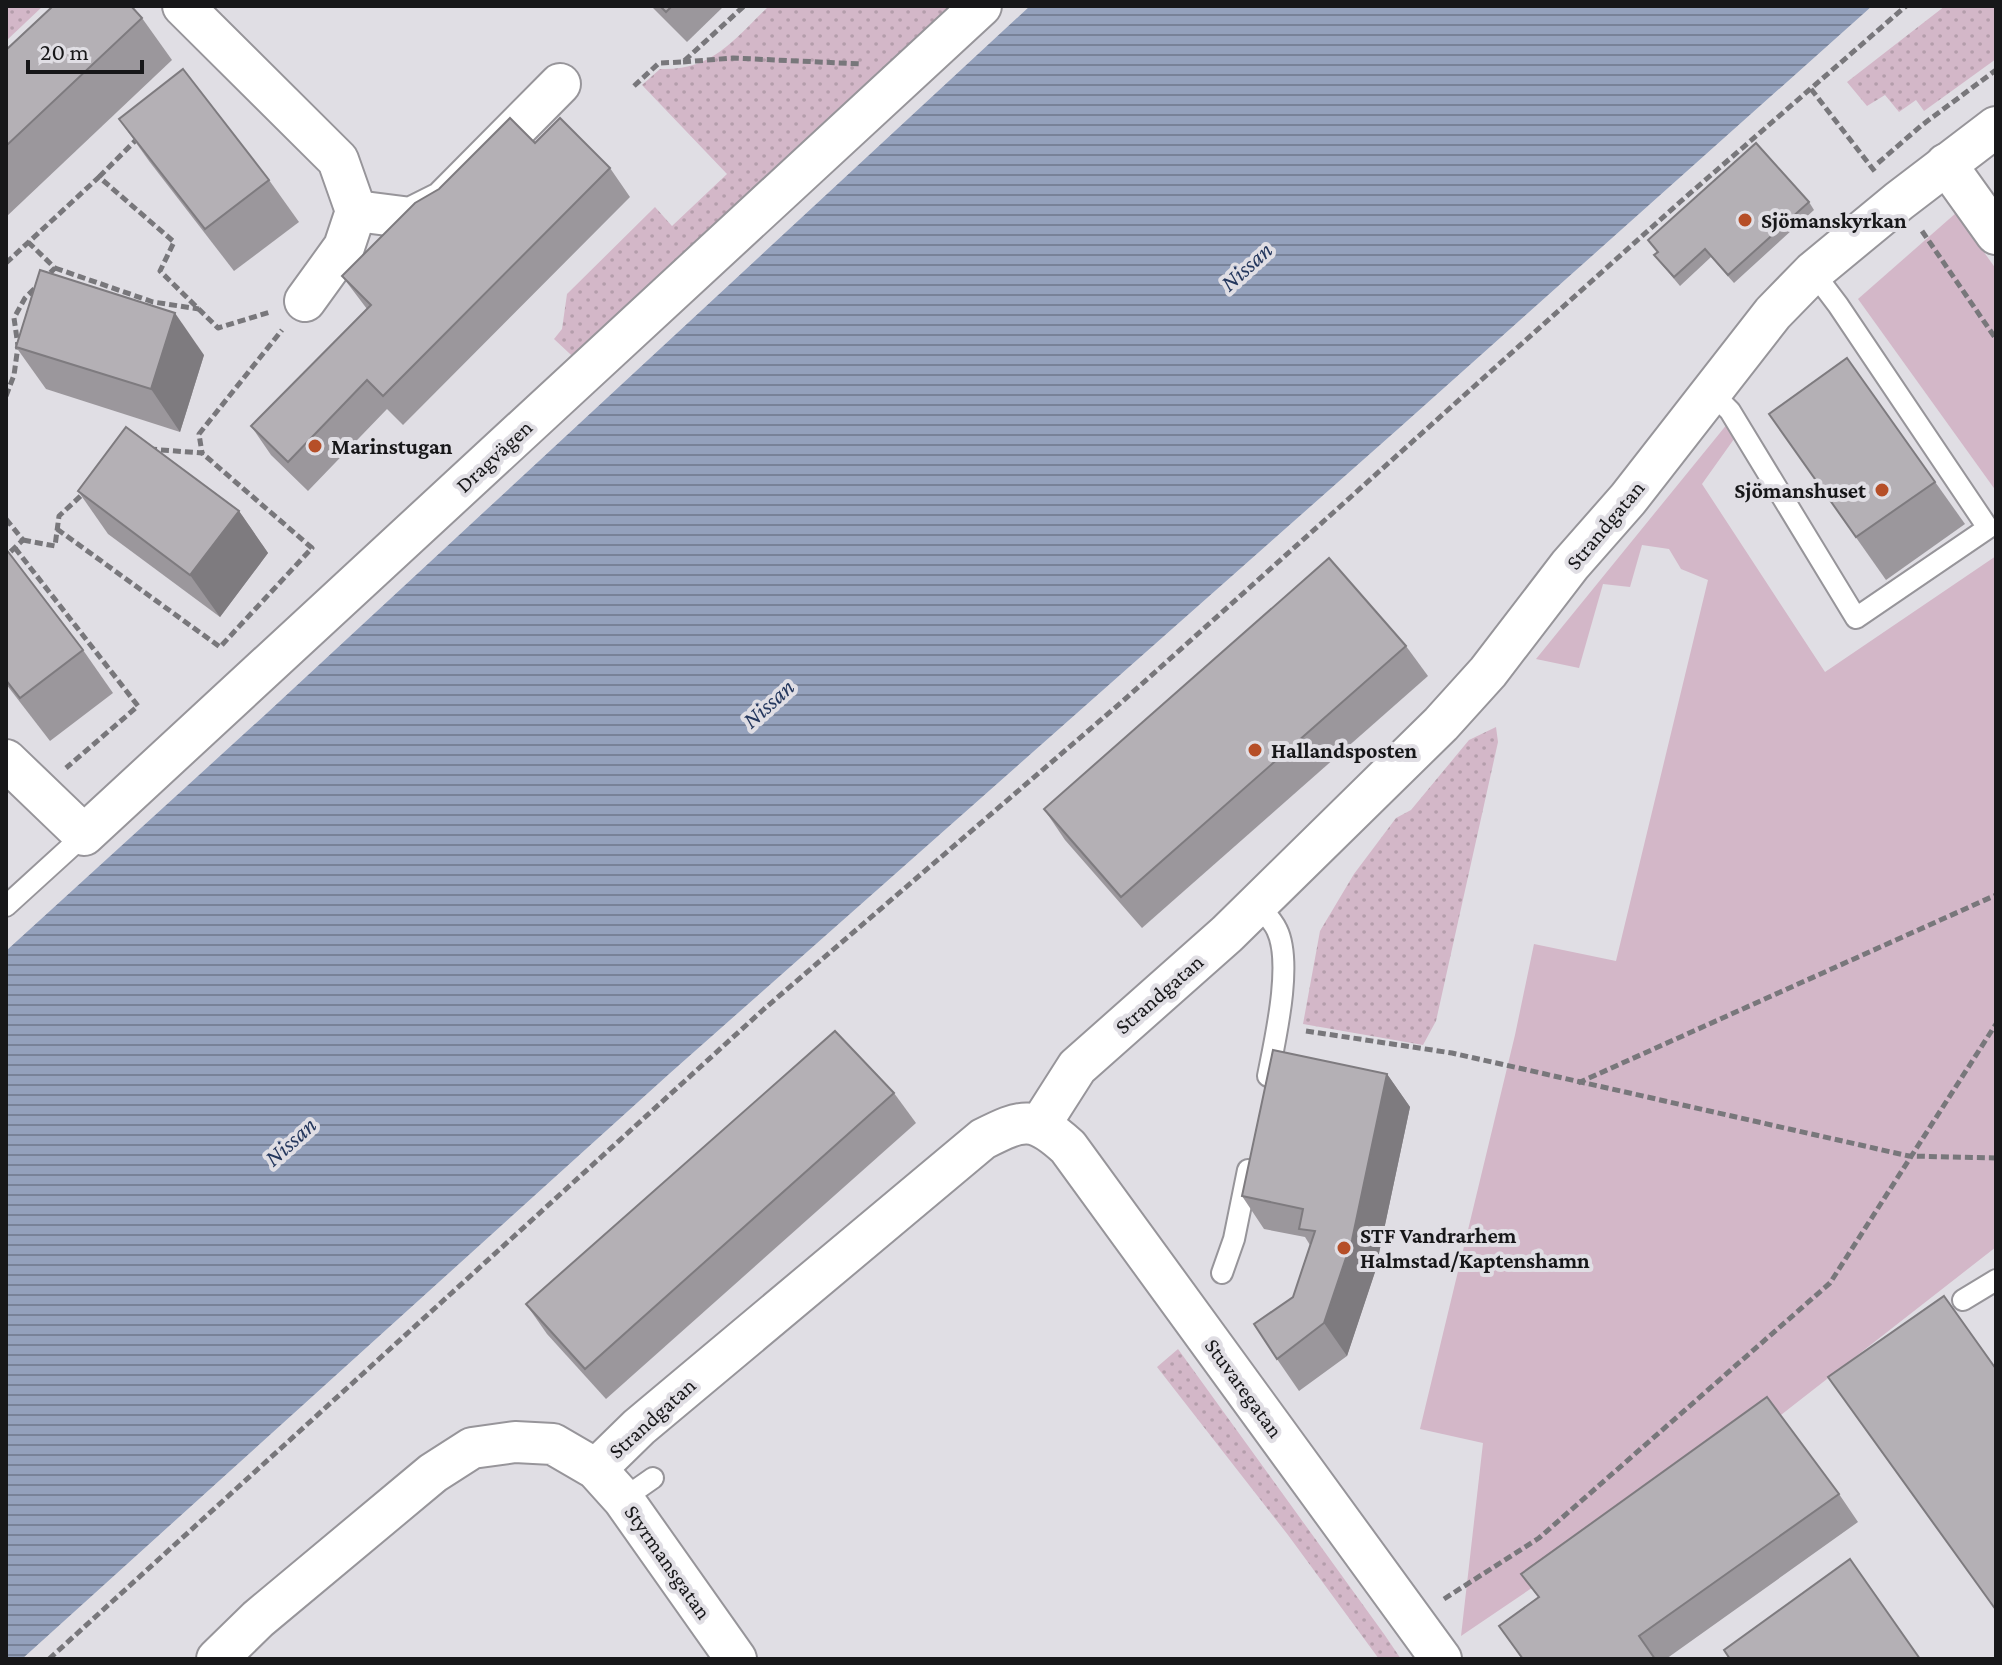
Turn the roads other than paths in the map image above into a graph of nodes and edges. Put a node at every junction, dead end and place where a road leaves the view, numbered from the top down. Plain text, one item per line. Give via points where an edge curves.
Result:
1 (183, 6) edge
2 (981, 6) edge
3 (560, 84) dead end
4 (1996, 127) edge
5 (1946, 164) junction
6 (356, 211) junction
7 (1996, 234) edge
8 (1813, 272) junction
9 (305, 301) road end
10 (1712, 393) junction
11 (6, 760) edge
12 (84, 835) junction
13 (1258, 905) junction
14 (6, 906) edge
15 (1262, 1103) edge
16 (1040, 1125) junction
17 (1253, 1148) edge
18 (1222, 1273) dead end
19 (1996, 1280) edge
20 (1963, 1300) dead end
21 (596, 1469) junction
22 (217, 1659) edge
23 (736, 1659) edge
24 (1441, 1659) edge

1 - 6 street via 338,160
2 - 12 street, Dragvägen
3 - 6 street via 443,202 411,218
4 - 5 street, Strandgatan
5 - 7 street
5 - 8 street, Strandgatan
6 - 9 street via 344,247
8 - 10 street, Strandgatan via 1773,313
8 - 10 lane via 1988,528 1856,618 1730,411
10 - 13 street, Strandgatan via 1488,672
11 - 12 street
12 - 14 lane, Dragvägen
13 - 15 lane via 1277,928 1284,951 1278,1027
13 - 16 street, Strandgatan via 1077,1067
16 - 21 street, Strandgatan via 1015,1123 983,1139 639,1427
16 - 24 street, Stuvaregatan via 1068,1147 1117,1233
17 - 18 lane
19 - 20 lane
21 - 22 street, Strandgatan via 553,1444 472,1448 433,1473
21 - 23 street, Styrmansgatan via 638,1489

